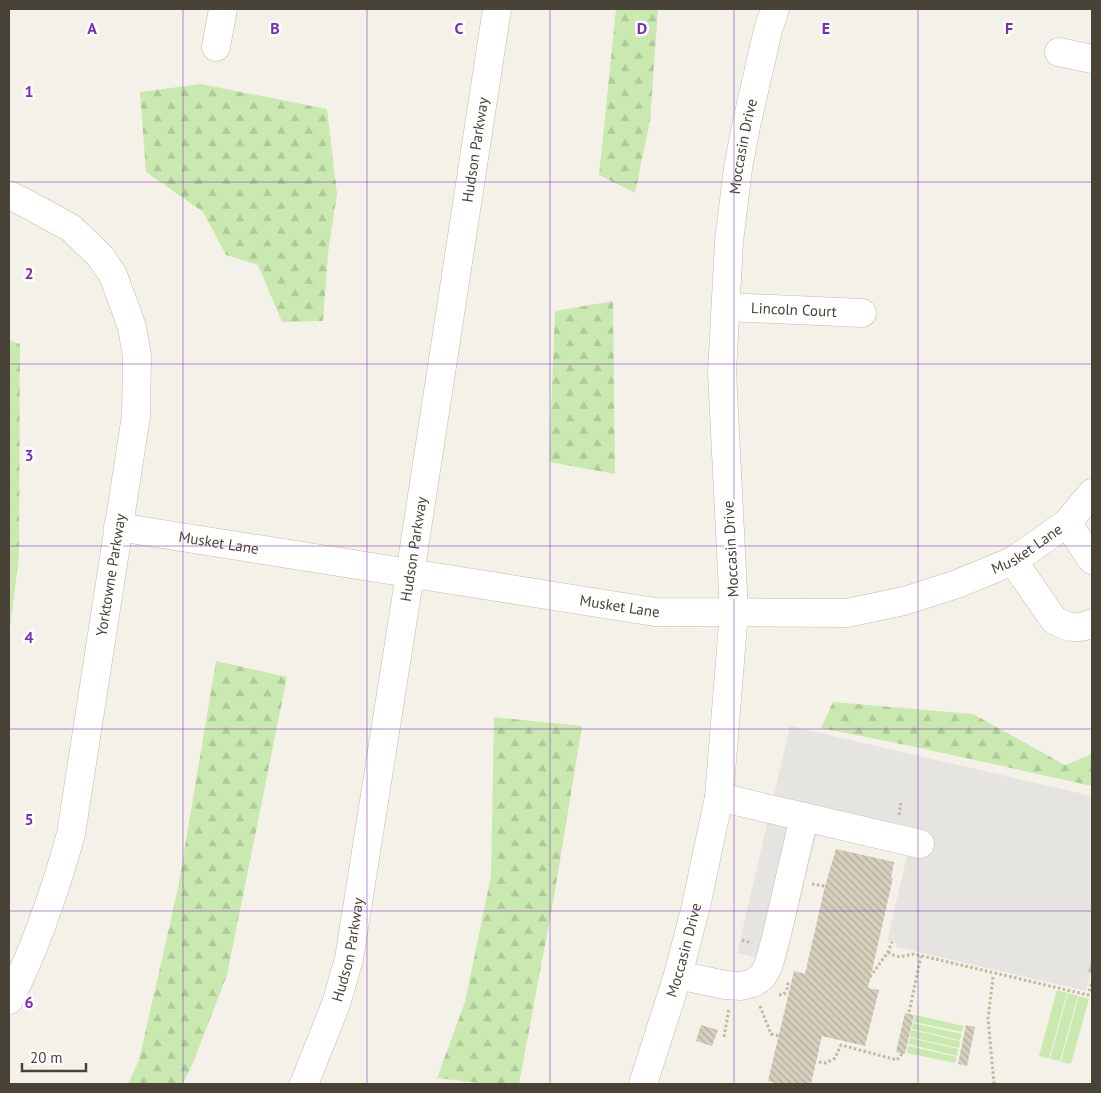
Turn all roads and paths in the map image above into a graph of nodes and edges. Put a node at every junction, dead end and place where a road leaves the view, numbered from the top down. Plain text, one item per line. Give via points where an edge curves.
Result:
1 (223, 9) edge
2 (497, 9) edge
3 (775, 9) edge
4 (216, 47) dead end
5 (1059, 52) dead end
6 (1092, 59) edge
7 (9, 195) edge
8 (726, 307) junction
9 (862, 313) dead end
10 (1092, 493) edge
11 (1067, 524) junction
12 (118, 526) junction
13 (1092, 560) edge
14 (1013, 561) junction
15 (410, 574) junction
16 (734, 612) junction
17 (1092, 623) edge
18 (720, 797) junction
19 (804, 816) junction
20 (920, 844) dead end
21 (807, 882) dead end
22 (825, 886) dead end
23 (892, 942) dead end
24 (888, 952) junction
25 (921, 956) junction
26 (990, 972) junction
27 (998, 974) junction
28 (678, 976) junction
29 (870, 977) dead end
30 (993, 977) junction
31 (1092, 982) edge
32 (757, 999) dead end
33 (9, 1000) edge
34 (730, 1002) dead end
35 (909, 1012) dead end
36 (779, 1036) dead end
37 (724, 1037) dead end
38 (902, 1054) dead end
39 (819, 1062) dead end
40 (304, 1084) edge
41 (643, 1084) edge
42 (994, 1084) edge

1 - 4 street
2 - 15 street, Hudson Parkway
3 - 8 street, Moccasin Drive via 738,168 729,242
5 - 6 street
7 - 12 street, Yorktowne Parkway via 71,228 100,256 113,276 132,327 137,356 136,416
8 - 9 street, Lincoln Court
8 - 16 street, Moccasin Drive via 722,372
10 - 11 street, Musket Lane
11 - 13 street
11 - 14 street, Musket Lane
12 - 15 street, Musket Lane
12 - 33 street, Yorktowne Parkway via 71,834 56,885
14 - 16 street, Musket Lane via 904,601 847,613
14 - 17 street via 1054,620 1077,628
15 - 16 street, Musket Lane via 655,612
15 - 40 street, Hudson Parkway via 349,959 336,1004
16 - 18 street, Moccasin Drive
18 - 19 street
18 - 28 street, Moccasin Drive
19 - 20 street
19 - 28 street via 776,938 762,977 741,986
21 - 22 path
23 - 24 path
24 - 25 path via 899,957
24 - 29 path
25 - 26 path
25 - 35 path
26 - 27 path
26 - 30 path
27 - 30 path
27 - 31 path via 1088,995
28 - 41 street, Moccasin Drive
30 - 42 path via 988,1018
32 - 36 path via 771,1034
34 - 37 path
38 - 39 path via 897,1060 890,1059 841,1045 835,1058 826,1063

